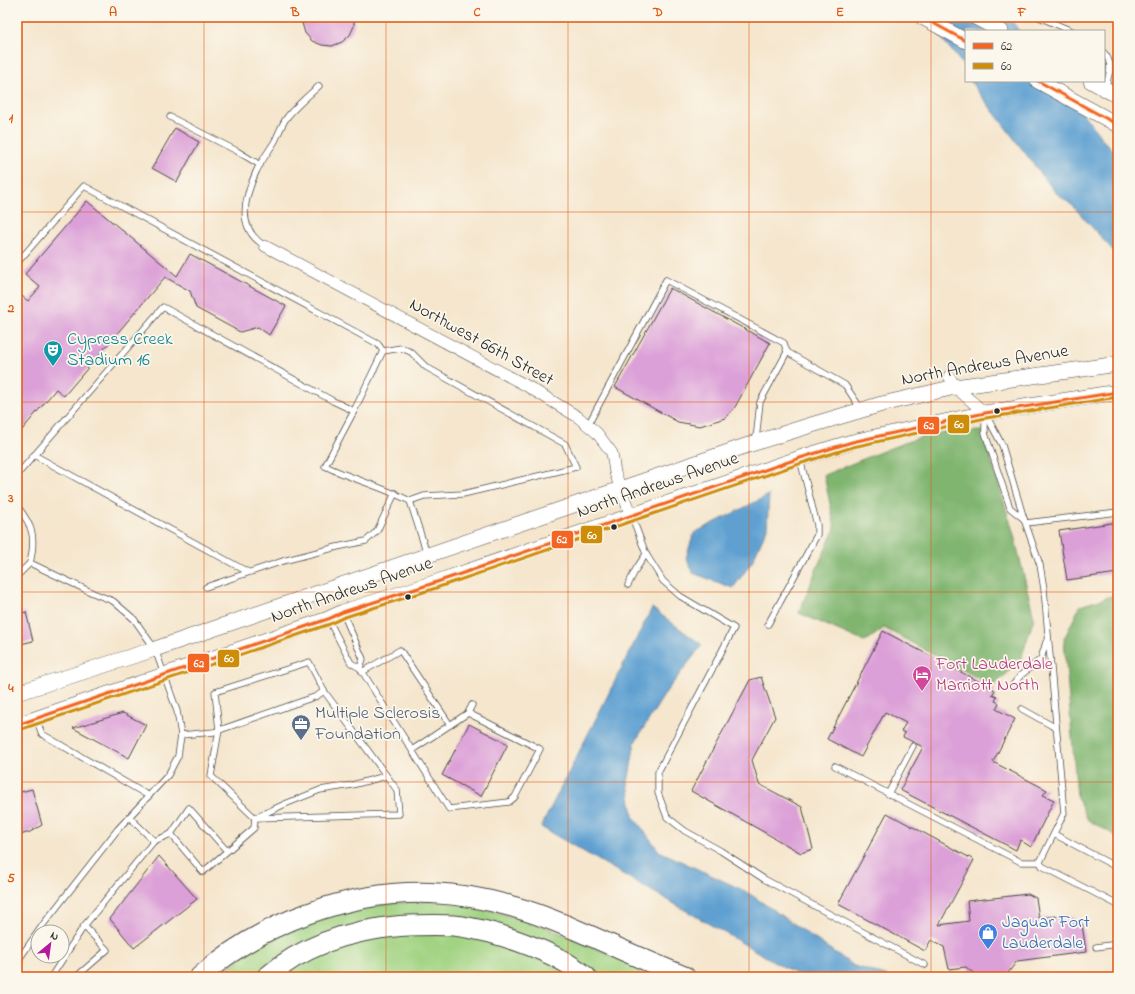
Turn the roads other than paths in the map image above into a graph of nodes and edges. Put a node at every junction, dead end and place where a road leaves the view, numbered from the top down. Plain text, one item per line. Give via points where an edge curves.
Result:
1 (922, 17) edge
2 (975, 17) edge
3 (1040, 17) edge
4 (999, 30) edge
5 (1070, 30) edge
6 (965, 40) edge
7 (1105, 54) edge
8 (1040, 82) edge
9 (1093, 82) edge
10 (319, 86) dead end
11 (1111, 92) edge
12 (170, 117) dead end
13 (1118, 125) edge
14 (260, 165) junction
15 (265, 246) joint
16 (17, 263) edge
17 (383, 351) junction
18 (787, 352) junction
19 (1118, 364) edge
20 (952, 381) junction
21 (1118, 392) edge
22 (861, 410) junction
23 (354, 411) junction
24 (985, 413) junction
25 (588, 425) junction
26 (756, 442) junction
27 (34, 455) junction
28 (800, 458) junction
29 (17, 475) edge
30 (621, 489) junction
31 (395, 493) junction
32 (410, 501) junction
33 (17, 506) edge
34 (1118, 512) edge
35 (632, 516) junction
36 (1025, 521) junction
37 (646, 554) junction
38 (428, 555) junction
39 (30, 562) junction
40 (248, 572) junction
41 (17, 576) edge
42 (628, 585) dead end
43 (206, 587) dead end
44 (343, 612) junction
45 (328, 619) junction
46 (768, 624) dead end
47 (1048, 638) junction
48 (155, 649) junction
49 (361, 670) junction
50 (164, 675) junction
51 (1013, 685) dead end
52 (324, 691) junction
53 (17, 693) edge
54 (472, 705) dead end
55 (1022, 709) dead end
56 (468, 713) junction
57 (36, 719) junction
58 (17, 725) edge
59 (450, 725) junction
60 (1056, 728) junction
61 (219, 730) junction
62 (181, 735) junction
63 (913, 746) dead end
64 (412, 750) junction
65 (835, 766) dead end
66 (386, 776) junction
67 (888, 794) junction
68 (149, 796) junction
69 (129, 817) junction
70 (255, 818) junction
71 (172, 834) junction
72 (1054, 834) junction
73 (154, 841) junction
74 (227, 851) junction
75 (1040, 862) junction
76 (1118, 868) edge
77 (1118, 905) edge
78 (84, 926) junction
79 (1118, 944) edge
80 (1096, 947) dead end
81 (17, 962) edge
82 (925, 965) dead end
83 (51, 977) edge
84 (76, 977) edge
85 (200, 977) edge
86 (267, 977) edge
87 (586, 977) edge
88 (685, 977) edge

1 - 6 main road
2 - 4 main road
3 - 5 lane
7 - 11 lane via 1111,65
8 - 13 main road
9 - 11 main road
10 - 14 lane via 286,117 276,140
12 - 14 lane
14 - 15 lane via 245,201 245,221 256,240
15 - 25 street, Northwest 66th Street via 527,386 578,416
16 - 17 lane via 84,186 378,344
17 - 23 lane
17 - 32 lane via 401,348 411,352 426,367 565,444 576,467 463,494 424,496
18 - 22 lane via 845,384
18 - 25 lane via 784,343 666,280
18 - 26 lane via 760,402
19 - 20 main road, North Andrews Avenue
20 - 22 main road, North Andrews Avenue
20 - 24 street
21 - 24 main road, North Andrews Avenue
22 - 26 main road, North Andrews Avenue
23 - 27 lane via 163,307
23 - 31 lane via 325,466
24 - 28 main road, North Andrews Avenue via 852,442
24 - 36 lane via 1002,445
24 - 36 lane via 984,433 1010,508
25 - 30 street, Northwest 66th Street via 612,454
26 - 30 main road, North Andrews Avenue
27 - 29 lane
27 - 40 lane
28 - 35 main road, North Andrews Avenue
28 - 46 lane via 817,525 817,535
30 - 35 street, Northwest 66th Street
30 - 38 main road, North Andrews Avenue
31 - 32 lane
31 - 40 lane via 377,531 366,541
32 - 38 lane
33 - 39 lane via 32,530 33,547
34 - 36 lane
35 - 37 lane
35 - 44 main road, North Andrews Avenue
36 - 47 lane via 1040,565
37 - 42 lane
37 - 82 lane via 663,581 680,596 734,628 658,772 658,793 667,816 685,831 764,879
38 - 48 main road, North Andrews Avenue
39 - 41 lane
39 - 48 lane via 113,601 134,619
40 - 43 lane
44 - 45 main road, North Andrews Avenue
44 - 49 lane via 363,659
45 - 49 lane via 351,664
45 - 50 main road, North Andrews Avenue
47 - 51 lane via 1041,659
47 - 60 lane
48 - 50 lane
48 - 53 main road, North Andrews Avenue
49 - 59 lane via 400,650
49 - 64 lane
50 - 57 main road, North Andrews Avenue
50 - 62 lane via 177,712
52 - 61 lane via 317,696
52 - 61 lane via 309,662 215,692
52 - 66 lane
54 - 56 lane
55 - 60 lane
56 - 59 lane
56 - 64 lane via 540,749 510,802 449,809
57 - 58 main road, North Andrews Avenue
57 - 68 lane via 42,734
59 - 64 lane
60 - 72 lane via 1064,813
61 - 62 lane
61 - 70 lane via 211,776
62 - 68 lane via 178,756 168,775
63 - 67 lane
65 - 67 lane
66 - 70 lane via 320,790
66 - 70 lane via 397,790 399,814
67 - 75 lane via 1021,862
68 - 69 lane
69 - 73 lane
69 - 81 lane via 42,926
70 - 74 lane via 254,828
71 - 73 lane
71 - 74 lane via 203,872
71 - 74 lane via 189,808
72 - 75 lane
72 - 76 lane
73 - 78 lane
75 - 77 lane via 1042,866
78 - 83 lane
78 - 84 lane via 107,950
79 - 80 lane
85 - 88 highway via 246,943 302,915 364,898 429,893 472,897 515,907 569,927
86 - 87 highway via 298,954 327,940 373,929 426,925 458,926 512,939 560,959

